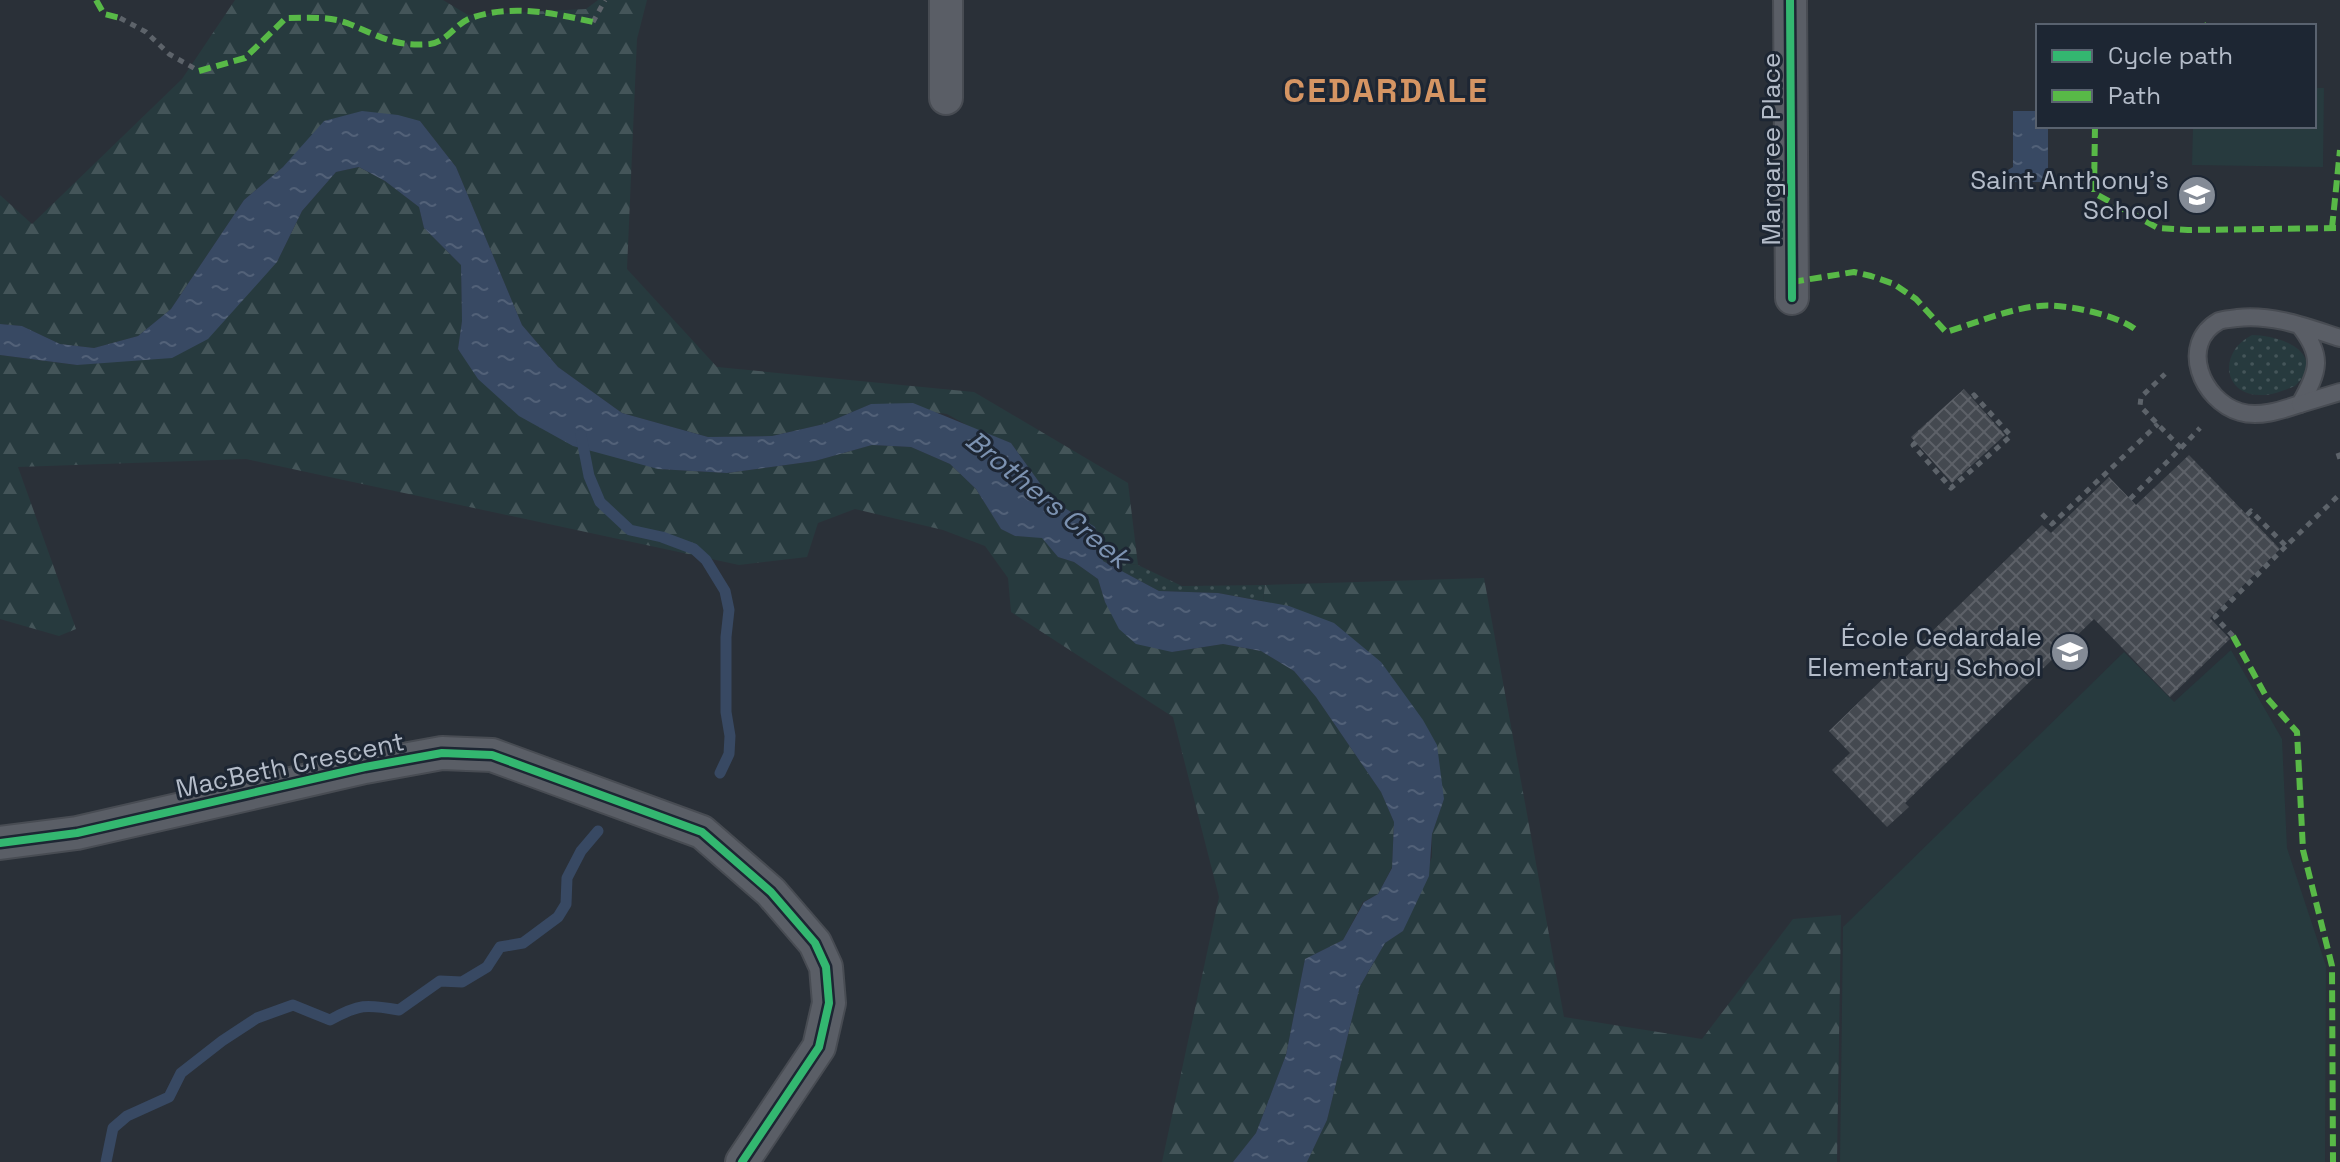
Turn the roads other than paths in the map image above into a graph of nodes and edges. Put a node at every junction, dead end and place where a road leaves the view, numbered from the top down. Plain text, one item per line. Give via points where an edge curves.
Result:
1 (946, 0) edge
2 (1790, 0) edge
3 (946, 98) dead end
4 (1792, 298) dead end
5 (2299, 325) junction
6 (2340, 338) edge
7 (2340, 392) edge
8 (2300, 404) junction
9 (0, 843) edge
10 (742, 1162) edge

1 - 3 street
2 - 4 street, Margaree Place
5 - 6 lane
5 - 8 lane via 2317,357 2314,380
5 - 8 lane via 2260,316 2220,320 2201,339 2198,370 2214,399 2241,413 2276,413
7 - 8 lane
9 - 10 street, MacBeth Crescent via 77,833 442,753 492,755 702,832 771,892 815,943 826,967 829,1003 819,1047

